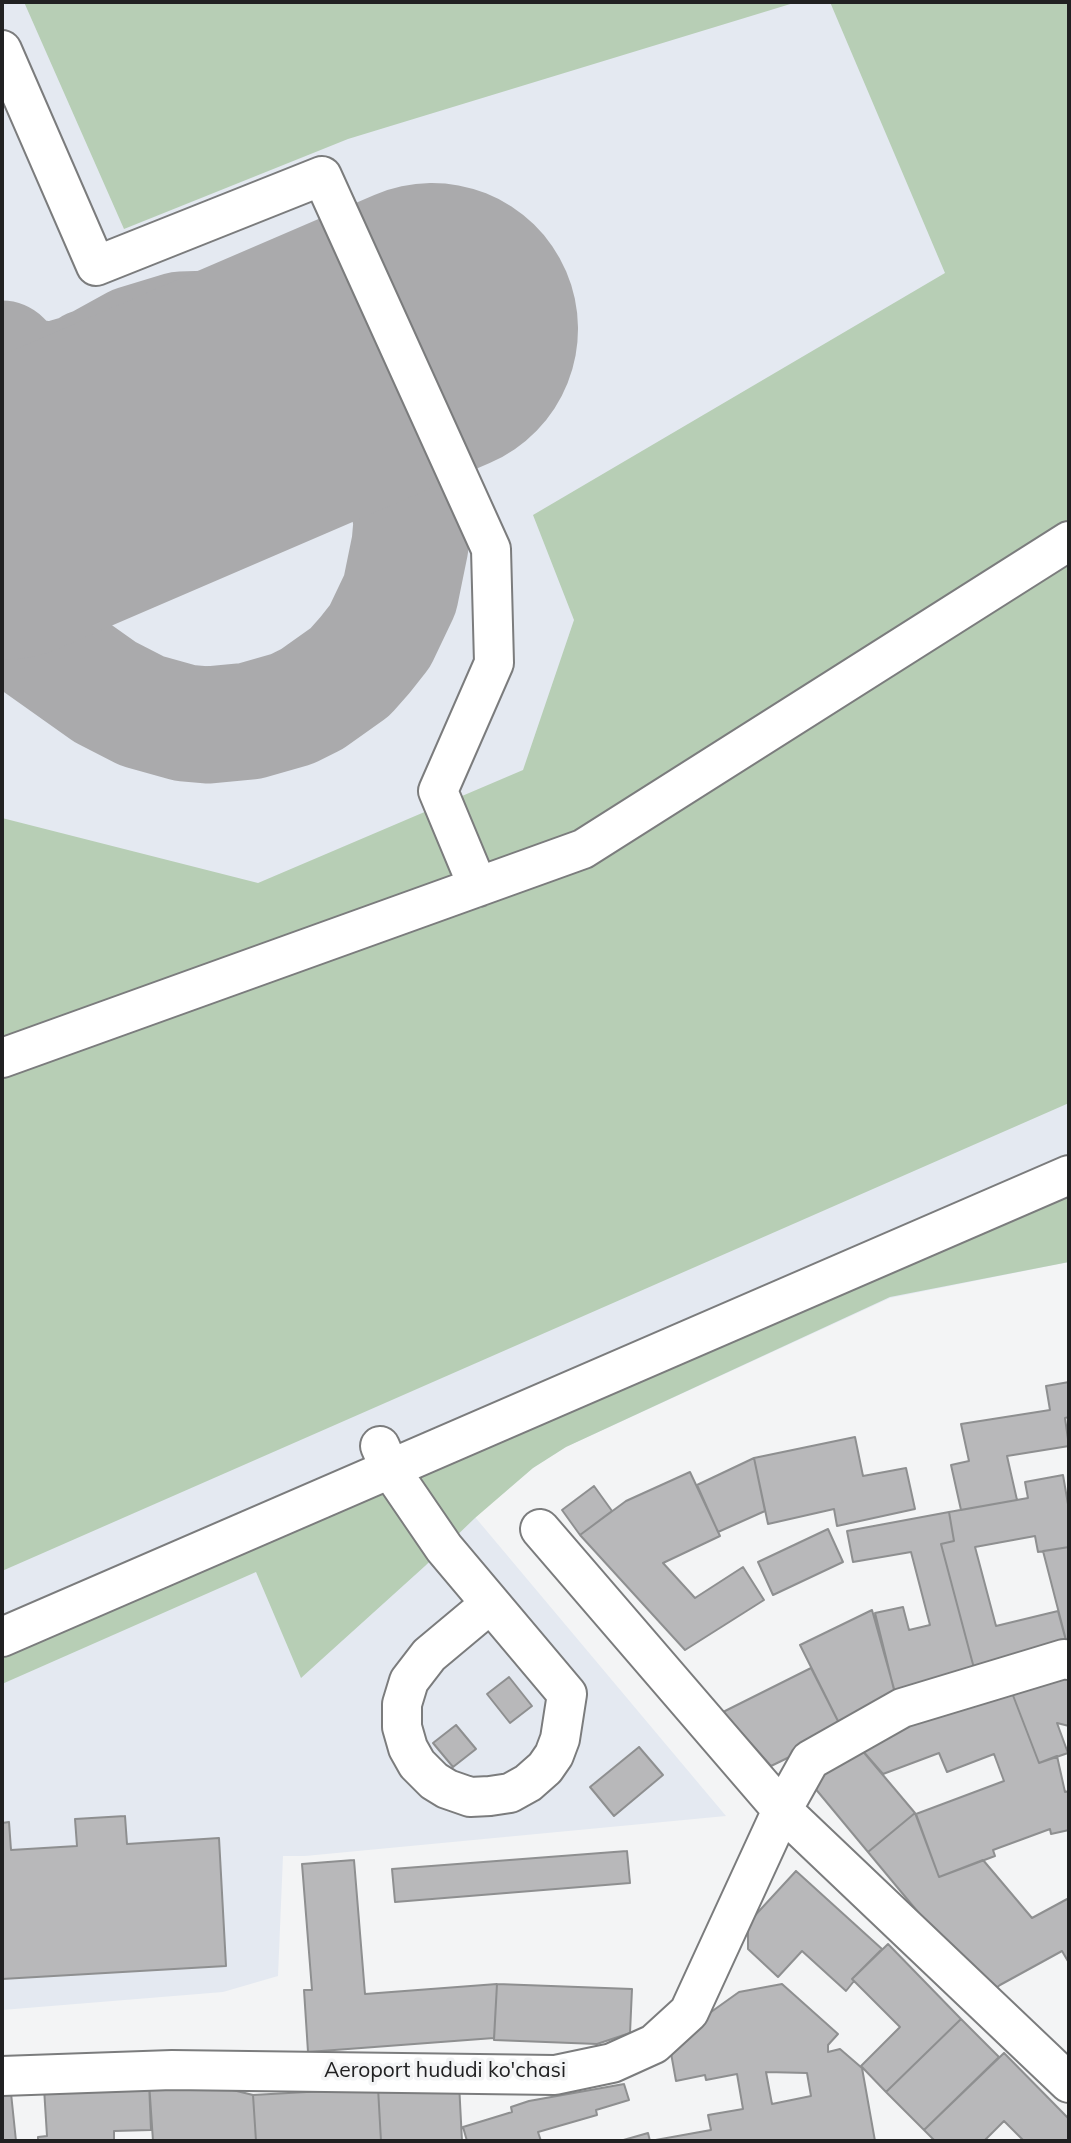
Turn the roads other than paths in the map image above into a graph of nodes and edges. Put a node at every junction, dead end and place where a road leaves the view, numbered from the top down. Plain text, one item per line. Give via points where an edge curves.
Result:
1 (2, 50) edge
2 (1069, 541) edge
3 (478, 887) junction
4 (2, 1058) edge
5 (1069, 1149) edge
6 (1069, 1175) edge
7 (385, 1457) junction
8 (540, 1529) dead end
9 (490, 1604) junction
10 (2, 1609) edge
11 (2, 1637) edge
12 (1069, 1660) edge
13 (782, 1810) junction
14 (2, 2076) edge
15 (1069, 2083) edge

1 - 3 street via 96,266 322,176 491,550 494,663 438,790
2 - 3 street via 583,849
3 - 4 street
5 - 7 street
6 - 7 street
7 - 9 street via 444,1548
7 - 10 street
7 - 11 street
8 - 13 street
9 - 9 street via 567,1694 560,1740 545,1768 510,1793 470,1797 433,1781 416,1764 402,1727 402,1703 409,1681 429,1655
12 - 13 street, Aeroport hududi ko'chasi via 902,1708 810,1760
13 - 14 street, Aeroport hududi ko'chasi via 689,2012 654,2044 612,2063 555,2075 172,2070
13 - 15 street

